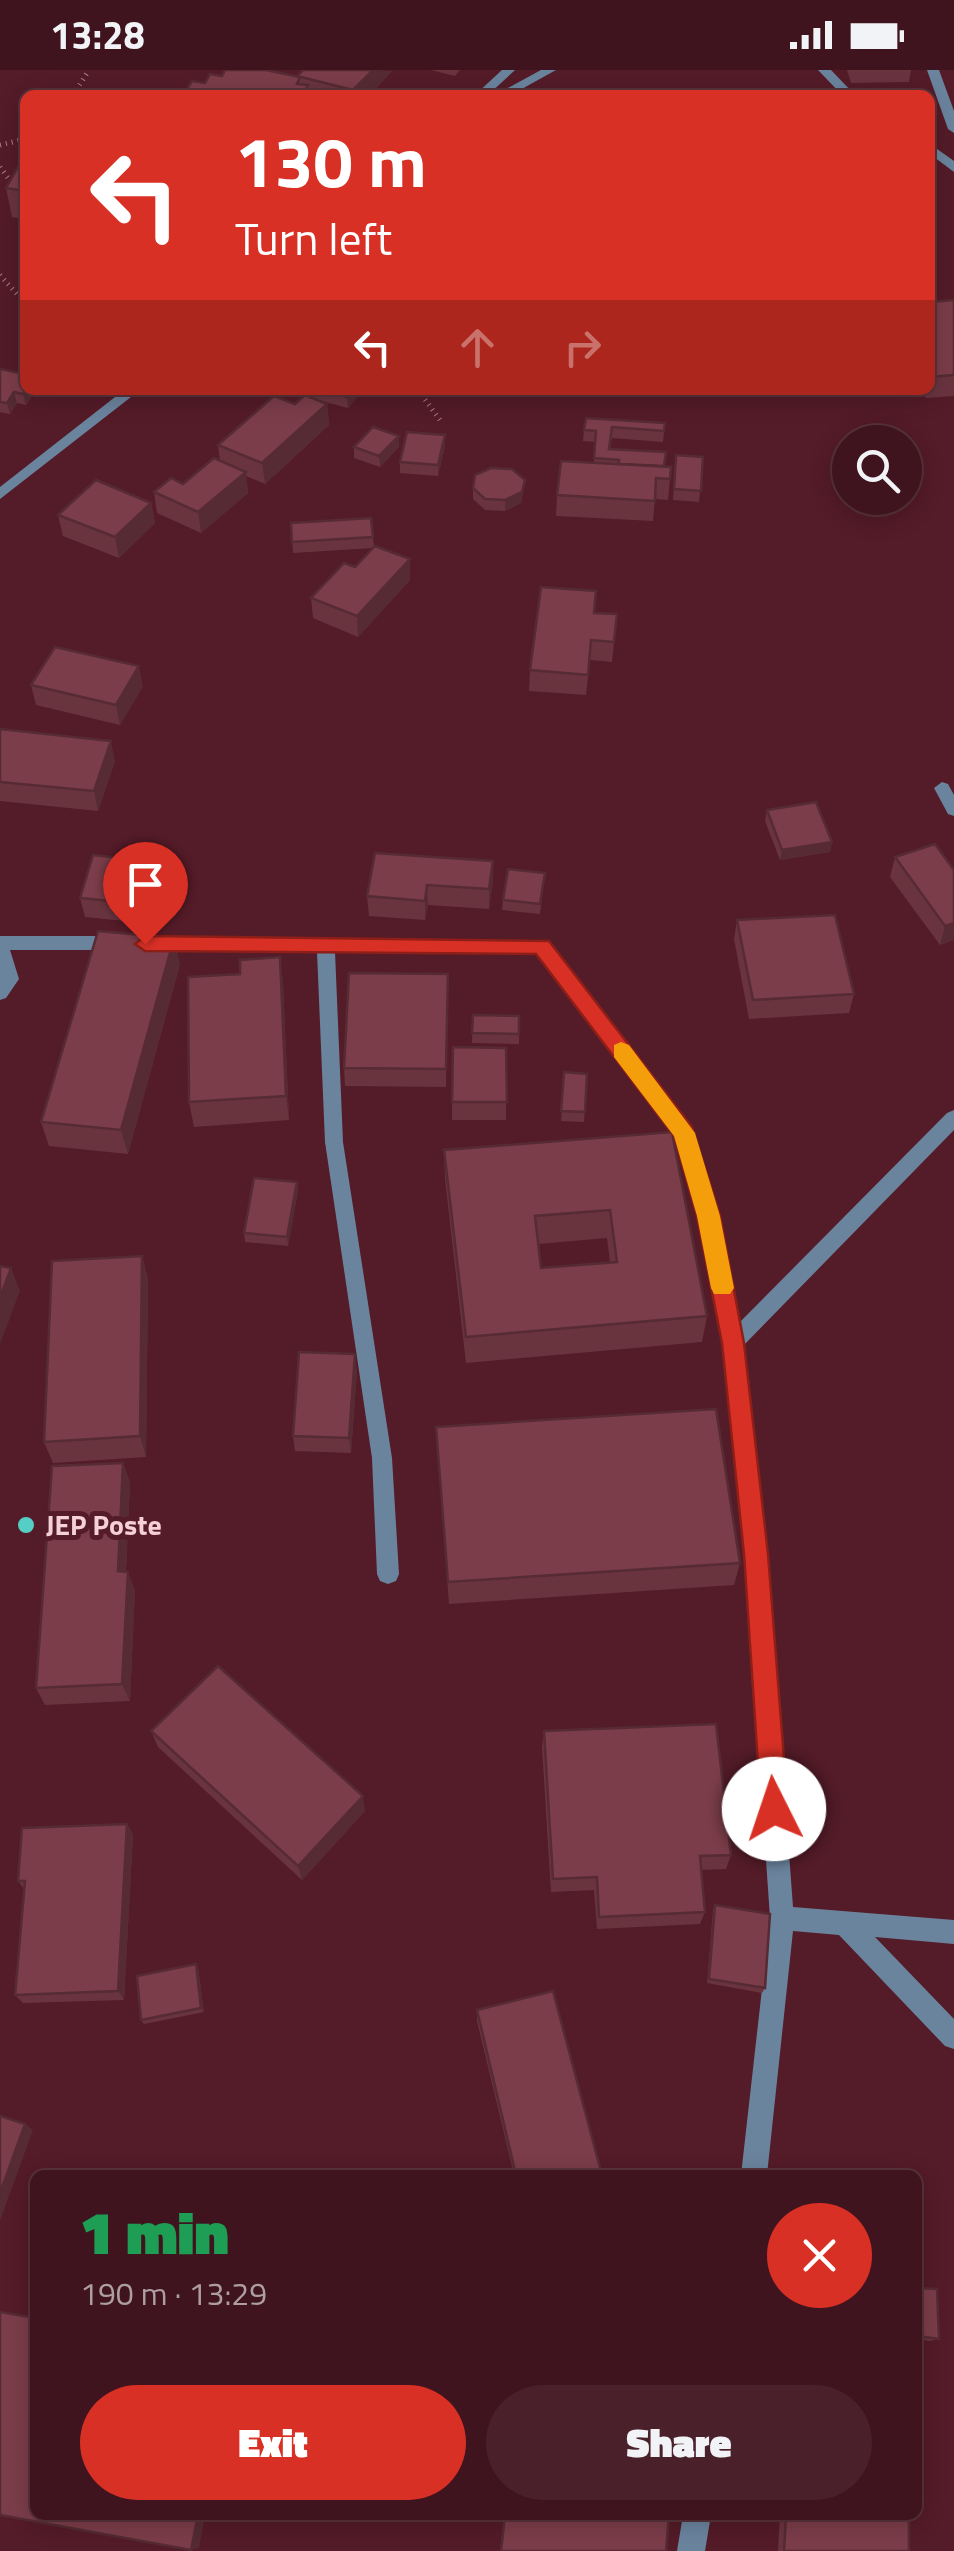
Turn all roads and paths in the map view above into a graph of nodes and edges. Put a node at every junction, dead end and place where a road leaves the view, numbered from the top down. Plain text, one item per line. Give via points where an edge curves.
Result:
1 (508, 70) edge
2 (550, 70) edge
3 (824, 70) edge
4 (934, 70) edge
5 (486, 90) edge
6 (511, 90) edge
7 (844, 90) edge
8 (954, 129) edge
9 (0, 167) edge
10 (12, 182) edge
11 (0, 275) edge
12 (20, 297) edge
13 (128, 395) edge
14 (422, 395) edge
15 (440, 420) dead end
16 (0, 494) edge
17 (942, 788) dead end
18 (954, 810) edge
19 (0, 945) edge
20 (326, 945) junction
21 (0, 993) edge
22 (954, 1118) edge
23 (733, 1343) junction
24 (388, 1574) dead end
25 (782, 1918) junction
26 (847, 1926) junction
27 (954, 1932) edge
28 (954, 2036) edge
29 (755, 2170) edge
30 (696, 2520) edge
31 (691, 2551) edge

1 - 5 street
2 - 6 street
3 - 7 street
4 - 8 street
9 - 10 path
11 - 12 path
13 - 16 street
14 - 15 path
17 - 18 street
19 - 20 street
19 - 21 street via 10,980
20 - 23 street via 542,946 684,1133
20 - 24 street via 334,1142 382,1458
22 - 23 street
23 - 25 street via 756,1554
25 - 26 street
25 - 29 street
26 - 27 street
26 - 28 street
30 - 31 street

